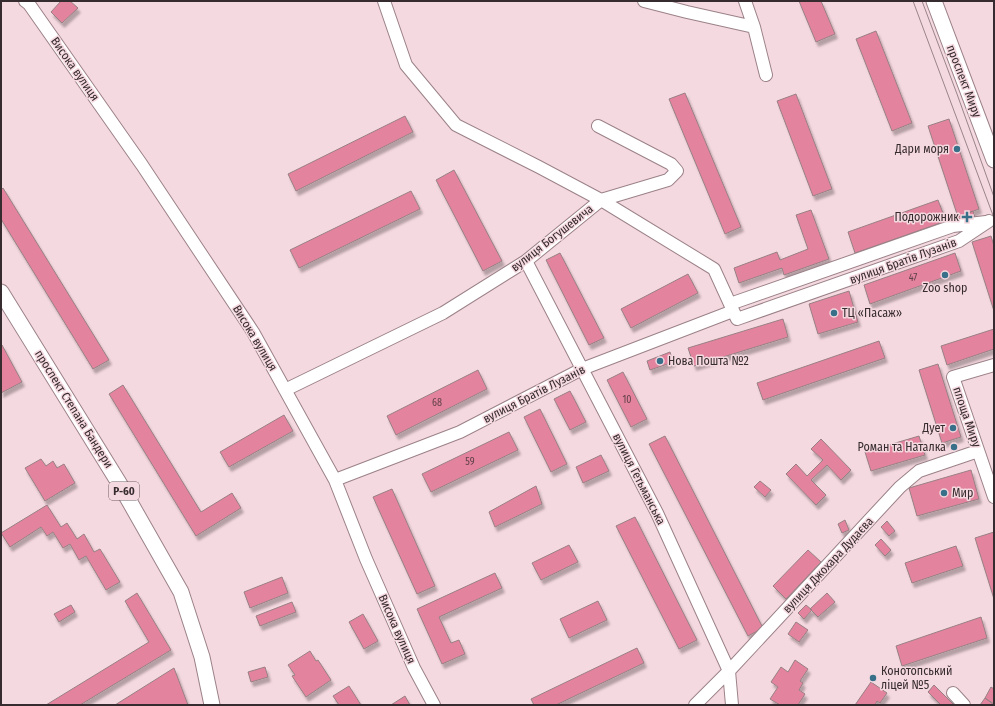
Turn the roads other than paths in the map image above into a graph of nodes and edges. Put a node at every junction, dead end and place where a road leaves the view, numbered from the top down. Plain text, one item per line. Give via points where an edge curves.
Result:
1 (384, 1) edge
2 (644, 1) edge
3 (745, 1) edge
4 (934, 1) edge
5 (29, 2) edge
6 (754, 27) junction
7 (766, 75) dead end
8 (598, 126) dead end
9 (994, 160) edge
10 (600, 200) junction
11 (526, 261) junction
12 (1, 292) edge
13 (733, 311) junction
14 (994, 365) edge
15 (582, 369) junction
16 (285, 390) junction
17 (978, 451) junction
18 (335, 480) junction
19 (994, 497) edge
20 (729, 671) junction
21 (953, 693) dead end
22 (212, 705) edge
23 (434, 705) edge
24 (695, 705) edge
25 (732, 705) edge
26 (964, 705) edge

1 - 10 street via 406,65 456,125
2 - 6 street
3 - 6 street
4 - 9 main road, проспект Миру
5 - 16 street, Висока вулиця via 253,332
6 - 7 street
8 - 10 street, вулиця Богушевича via 671,164 677,171 668,180
10 - 11 street, вулиця Богушевича
10 - 13 street via 714,269
11 - 15 street, вулиця Гетьманська
11 - 16 street, вулиця Богушевича via 443,313
12 - 22 main road, проспект Степана Бандери / Р-60 via 120,483 181,592 202,657
13 - 13 street, вулиця Братів Лузанів via 953,226 989,221 959,241
13 - 15 street, вулиця Братів Лузанів
14 - 17 street, площа Миру via 953,377
15 - 18 street, вулиця Братів Лузанів via 460,432
15 - 20 street, вулиця Гетьманська via 657,513
16 - 18 street, Висока вулиця
17 - 19 street, площа Миру
17 - 20 street, вулиця Джохара Дудаєва via 920,471 900,487
18 - 23 street, Висока вулиця via 366,559 414,668
20 - 24 street, вулиця Джохара Дудаєва
20 - 25 street, вулиця Гетьманська
21 - 26 street

